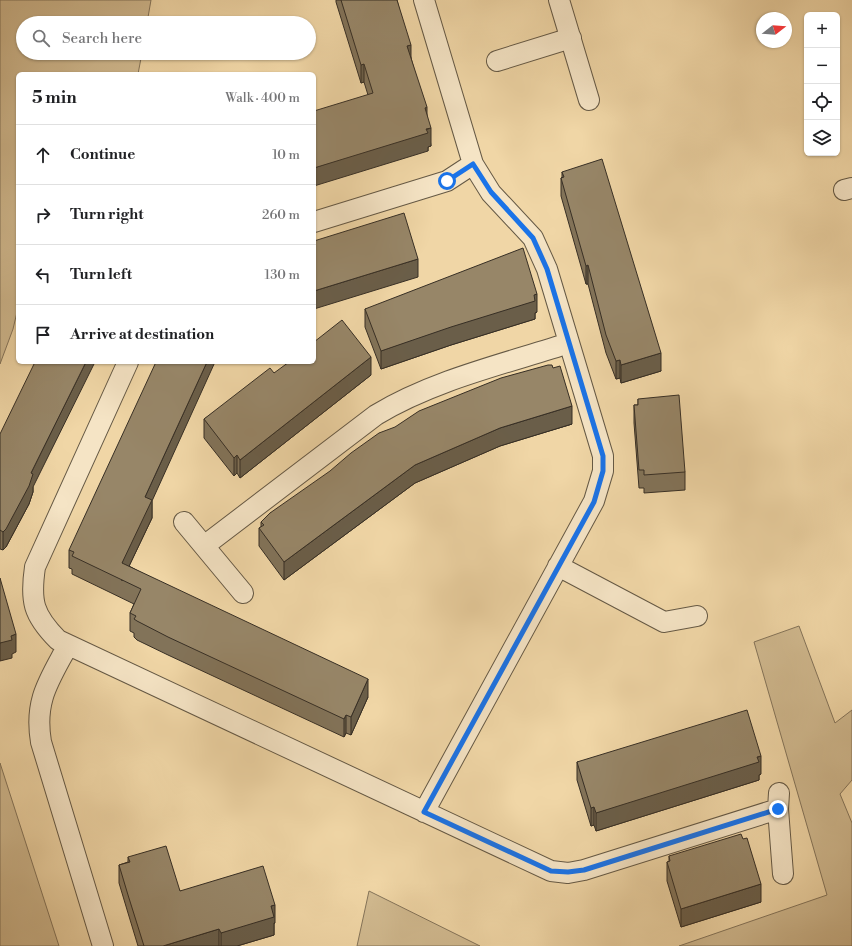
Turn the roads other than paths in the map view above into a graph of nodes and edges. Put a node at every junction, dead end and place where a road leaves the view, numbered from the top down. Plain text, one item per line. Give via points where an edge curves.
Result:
1 (424, 0) edge
2 (559, 0) edge
3 (571, 38) junction
4 (497, 61) dead end
5 (589, 100) dead end
6 (473, 164) junction
7 (316, 221) edge
8 (569, 343) junction
9 (127, 364) edge
10 (184, 522) dead end
11 (204, 546) junction
12 (558, 566) junction
13 (243, 593) dead end
14 (698, 616) dead end
15 (68, 645) junction
16 (424, 812) junction
17 (784, 874) dead end
18 (103, 946) edge

1 - 6 street
2 - 3 street
3 - 4 street
3 - 5 street
6 - 7 street via 447,181
6 - 8 street via 491,192 533,238 547,269
8 - 11 street via 436,386 395,404
8 - 12 street via 603,456 603,471 594,502
9 - 15 street via 35,568 32,596 36,609 46,628 58,640
10 - 11 street
11 - 13 street
12 - 14 street via 664,622
12 - 16 street
15 - 16 street
15 - 18 street via 48,682 38,722 41,742
16 - 17 street via 551,871 568,872 584,870 779,801

